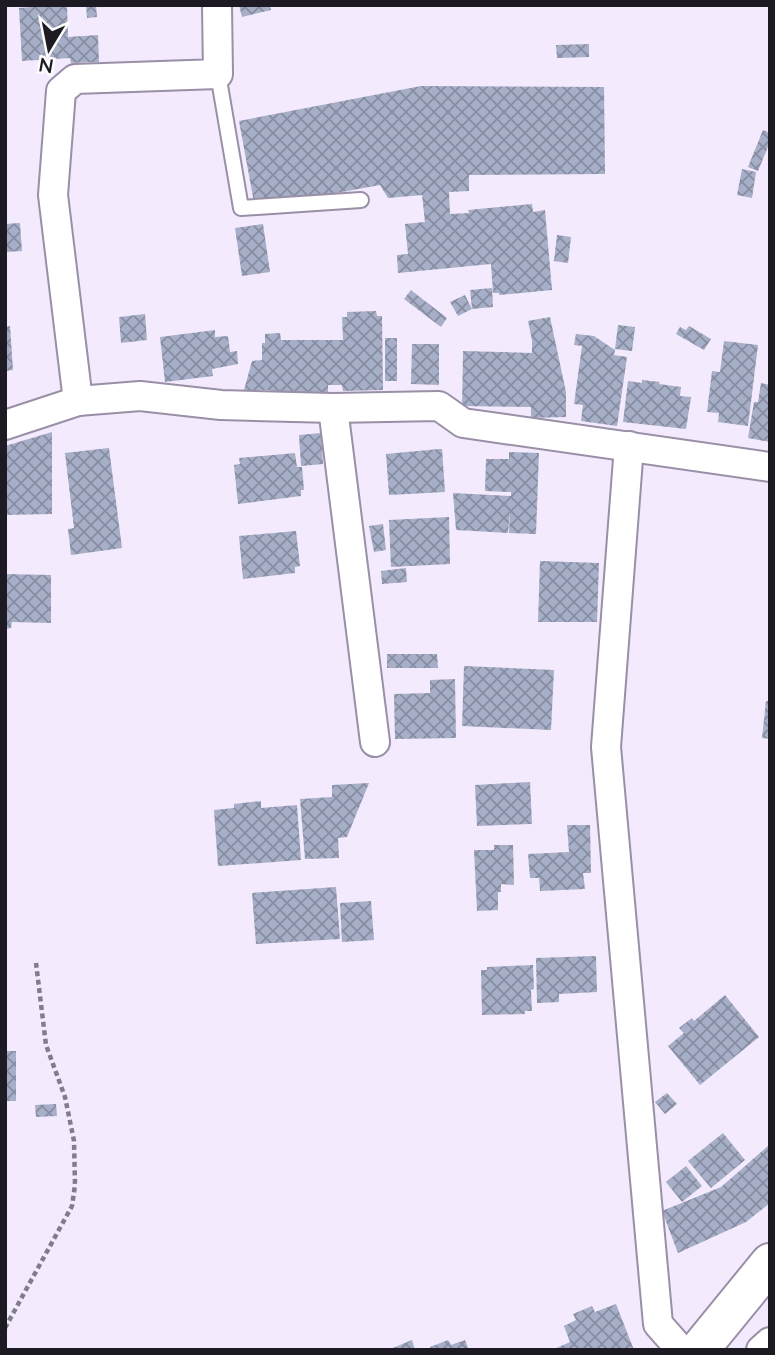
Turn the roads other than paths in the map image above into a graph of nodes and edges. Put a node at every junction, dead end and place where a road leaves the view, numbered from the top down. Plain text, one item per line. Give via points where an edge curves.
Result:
1 (216, 5) edge
2 (218, 74) junction
3 (361, 200) dead end
4 (78, 401) junction
5 (333, 408) junction
6 (5, 425) edge
7 (629, 446) junction
8 (770, 467) edge
9 (375, 742) dead end
10 (770, 1263) edge
11 (770, 1342) edge
12 (681, 1350) edge
13 (699, 1350) edge
14 (761, 1350) edge

1 - 2 street
2 - 3 lane via 241,208
2 - 4 street via 75,79 61,91 53,195
4 - 5 street via 140,396 221,405
4 - 6 street
5 - 7 street via 439,406 463,423
5 - 9 street
7 - 8 street
7 - 12 street via 606,747 658,1324
10 - 13 main road
11 - 14 street

